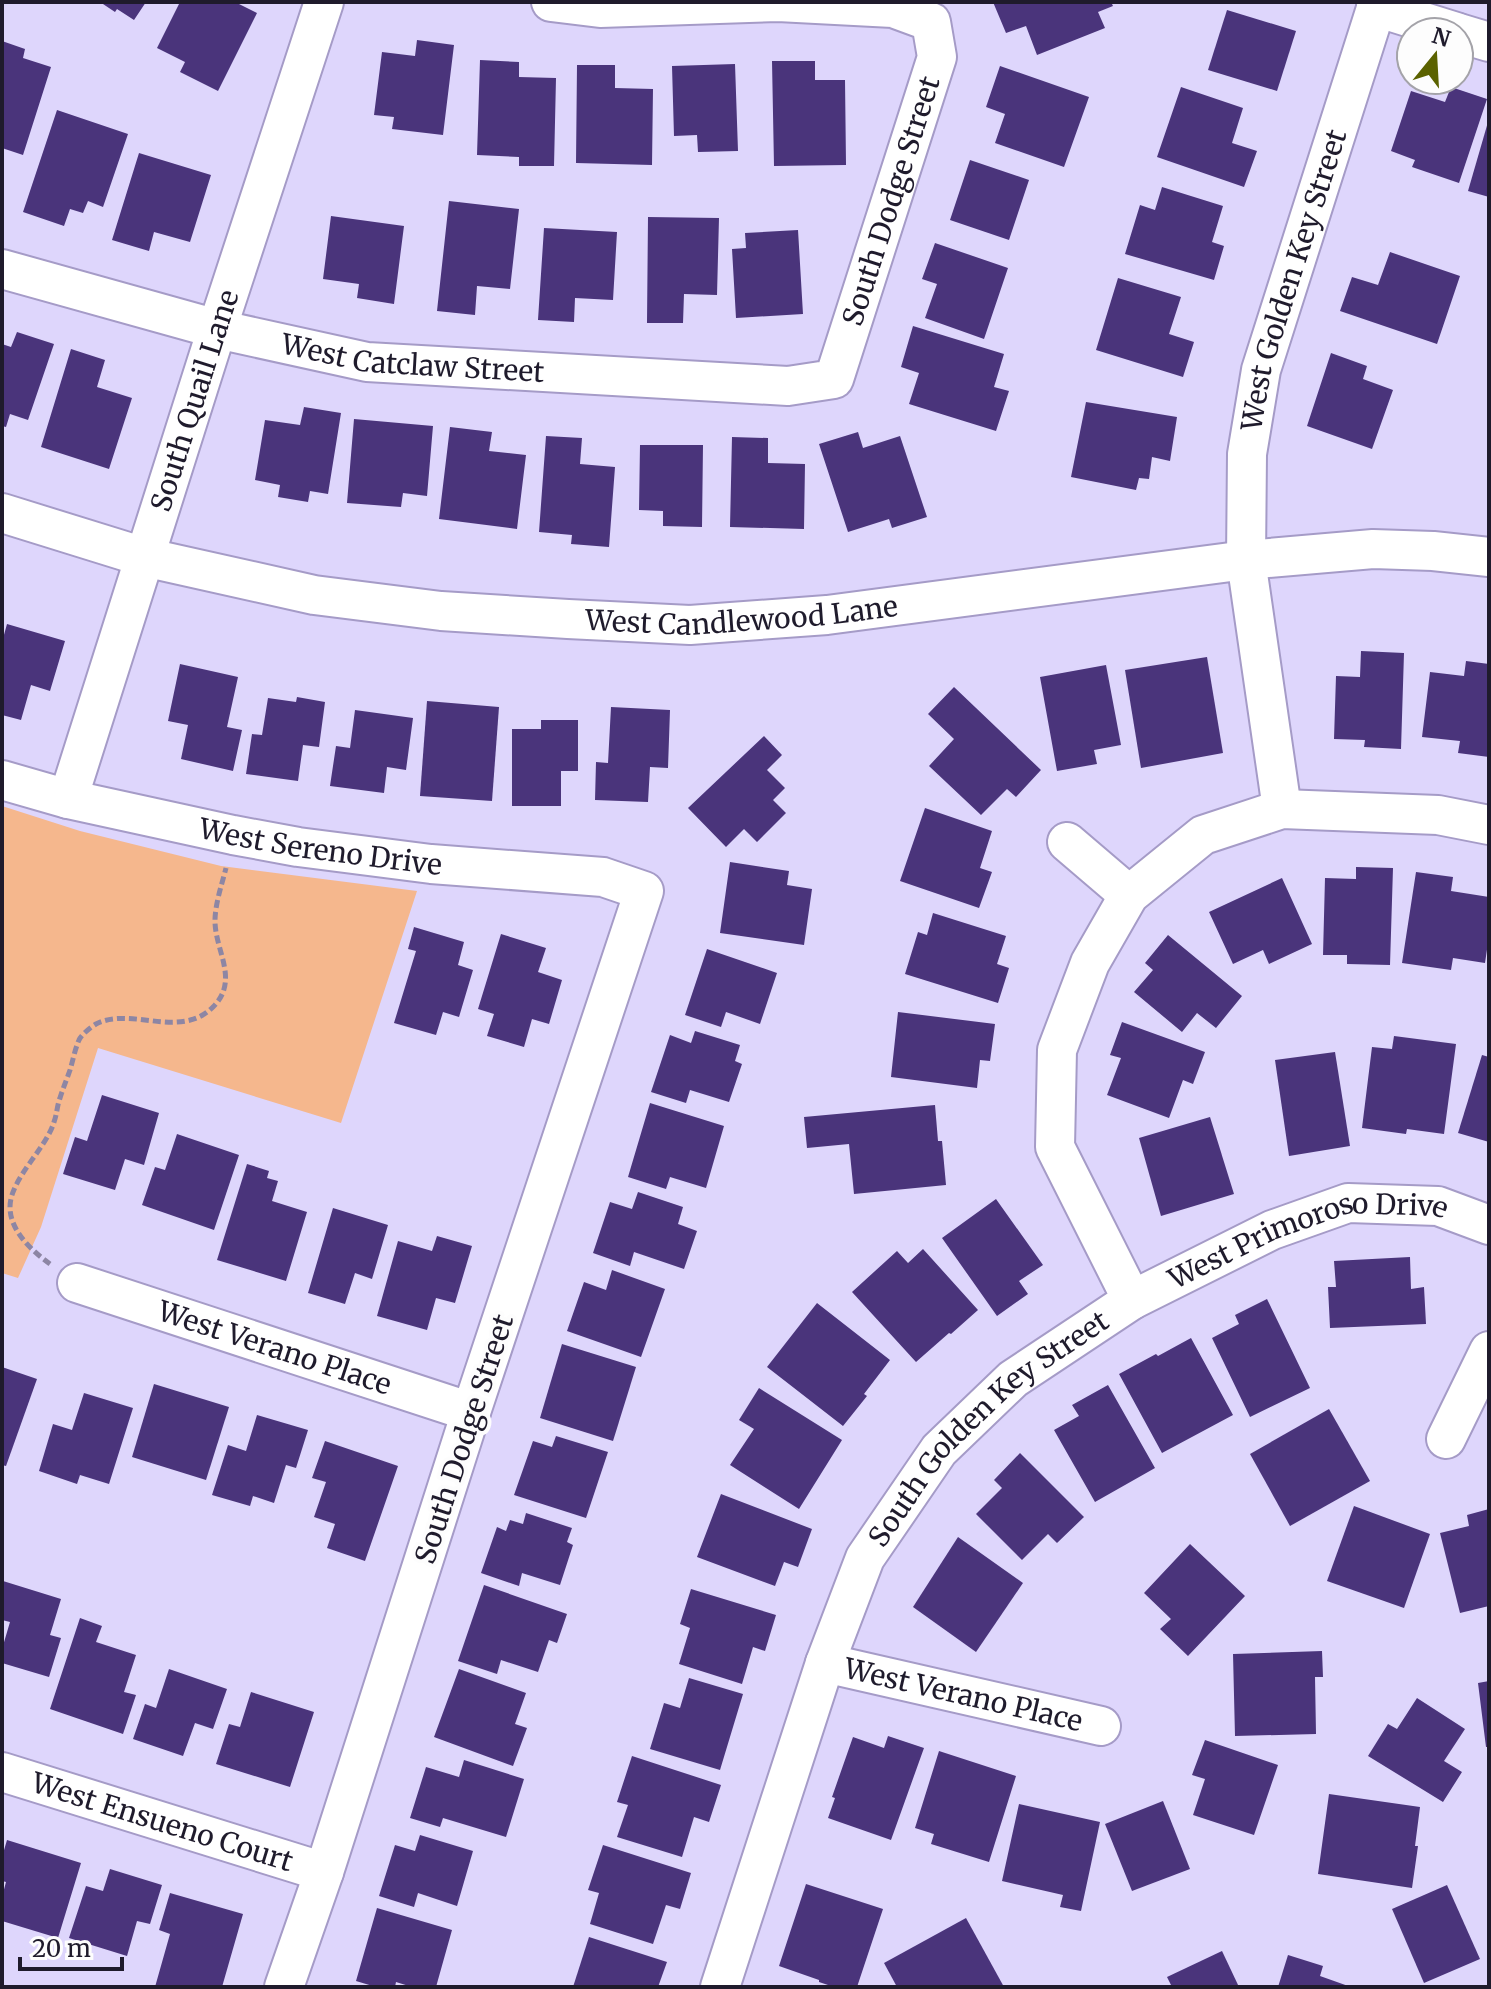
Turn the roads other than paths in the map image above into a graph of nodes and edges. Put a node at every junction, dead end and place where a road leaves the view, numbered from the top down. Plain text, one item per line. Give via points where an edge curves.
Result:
1 (324, 2) edge
2 (551, 2) edge
3 (1377, 4) edge
4 (1411, 16) edge
5 (2, 269) edge
6 (217, 329) junction
7 (834, 379) joint
8 (2, 513) edge
9 (144, 557) junction
10 (1489, 557) edge
11 (1246, 560) junction
12 (2, 780) edge
13 (68, 799) junction
14 (1282, 809) junction
15 (1489, 825) edge
16 (1067, 842) dead end
17 (644, 891) joint
18 (1129, 895) junction
19 (1489, 1225) edge
20 (77, 1283) road end
21 (1132, 1300) junction
22 (1489, 1351) edge
23 (471, 1412) junction
24 (1446, 1439) dead end
25 (825, 1663) junction
26 (1101, 1726) dead end
27 (2, 1772) edge
28 (324, 1872) junction
29 (284, 1987) edge
30 (720, 1987) edge

1 - 6 street, South Quail Lane
2 - 7 street, South Dodge Street via 600,8 836,5 893,8 931,22 937,57
3 - 4 street
3 - 11 street, West Golden Key Street via 1261,370 1247,454
5 - 6 street, West Catclaw Street
6 - 7 street, West Catclaw Street via 367,362 788,386
6 - 9 street, South Quail Lane
8 - 9 street, West Candlewood Lane
9 - 11 street, West Candlewood Lane via 314,595 441,611 690,625 827,615
9 - 13 street, South Quail Lane
10 - 11 street, West Candlewood Lane via 1373,549
11 - 14 street
12 - 13 street, West Sereno Drive
13 - 17 street, West Sereno Drive via 298,847 603,877
14 - 15 street via 1438,815
14 - 18 street, South Golden Key Street via 1203,835
16 - 18 street
17 - 23 street, South Dodge Street
18 - 21 street, South Golden Key Street via 1090,963 1057,1050 1055,1147
19 - 21 street, West Primoroso Drive via 1438,1206 1348,1203 1272,1230
20 - 23 street, West Verano Place
21 - 25 street, South Golden Key Street via 1013,1379 939,1450 865,1558
22 - 24 street
23 - 28 street, South Dodge Street
25 - 26 street, West Verano Place
25 - 30 street, South Golden Key Street
27 - 28 street, West Ensueno Court
28 - 29 street, South Dodge Street

